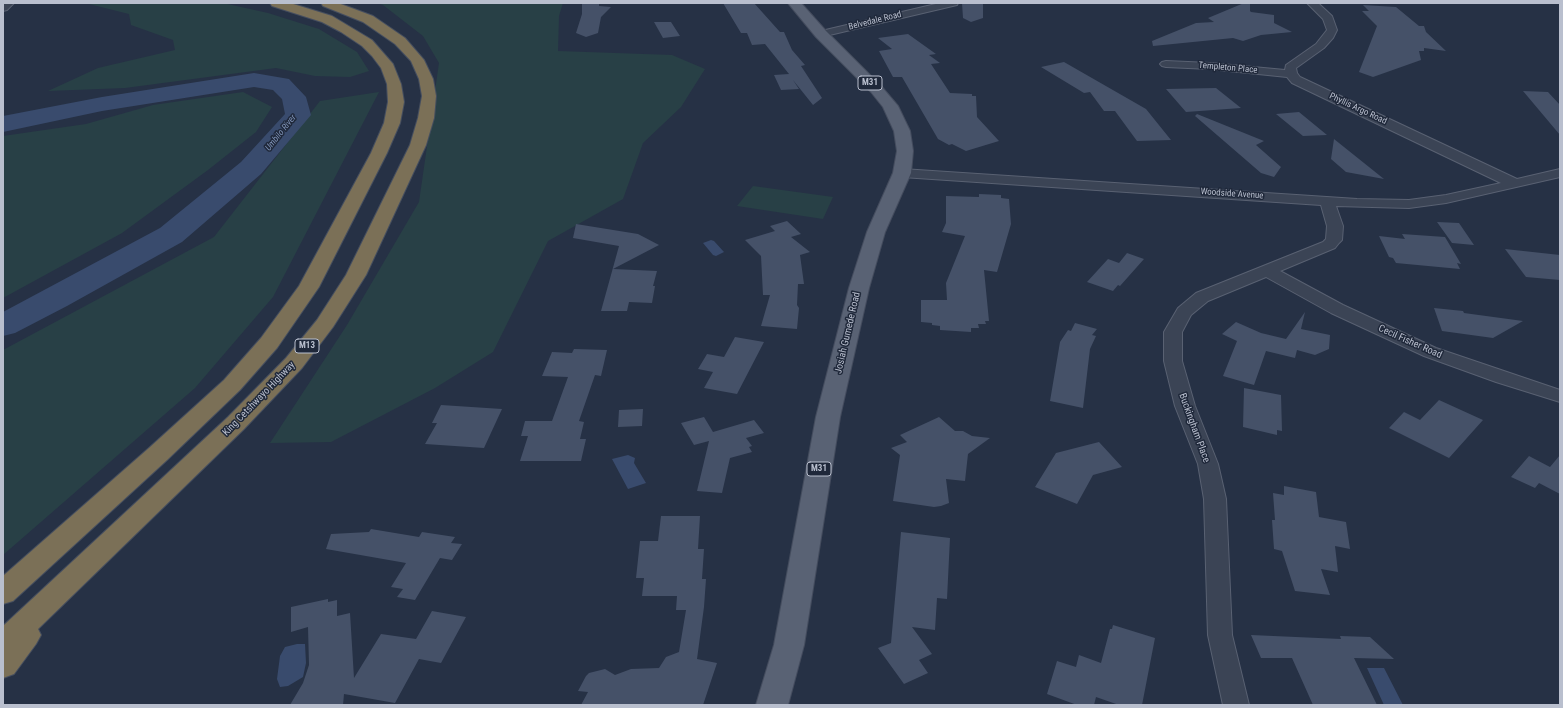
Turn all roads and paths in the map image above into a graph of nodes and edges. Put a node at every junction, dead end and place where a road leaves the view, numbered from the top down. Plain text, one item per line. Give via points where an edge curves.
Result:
1 (9, 3) edge
2 (276, 3) edge
3 (327, 3) edge
4 (794, 3) edge
5 (953, 3) edge
6 (1312, 3) edge
7 (3, 8) edge
8 (821, 34) junction
9 (1166, 64) dead end
10 (1291, 74) junction
11 (1560, 172) edge
12 (902, 173) junction
13 (1515, 184) junction
14 (1327, 201) junction
15 (1268, 271) junction
16 (1560, 396) edge
17 (71, 580) junction
18 (3, 593) edge
19 (3, 644) edge
20 (3, 665) edge
21 (772, 705) edge
22 (1236, 705) edge

1 - 7 street
2 - 18 highway via 328,19 346,29 367,43 388,67 394,84 396,102 392,123 380,153 309,287 269,343 232,385
3 - 17 highway, King Cetshwayo Highway / M13 via 351,11 385,30 400,41 417,60 426,79 429,96 418,145 356,274 326,323 294,363 236,423
4 - 8 main road, Josiah Gumede Road / M31
5 - 8 street, Belvedale Road
6 - 10 street via 1328,18 1332,30 1320,46 1290,67
8 - 12 main road, Josiah Gumede Road / M31 via 890,106 902,131 905,151
9 - 10 street, Templeton Place
10 - 13 street, Phyllis Argo Road via 1296,80
11 - 13 street, Woodside Avenue
12 - 14 street, Woodside Avenue
12 - 21 main road, Josiah Gumede Road / M31 via 876,232 859,288 828,417 789,645
13 - 14 street, Woodside Avenue via 1410,204
14 - 15 street, Buckingham Place via 1335,226 1334,240 1329,245
15 - 16 street, Cecil Fisher Road via 1337,309 1430,352
15 - 22 street, Buckingham Place via 1202,297 1184,312 1173,332 1173,361 1184,406 1208,464 1215,499 1220,635
17 - 19 highway, King Cetshwayo Highway / M13
17 - 20 highway

